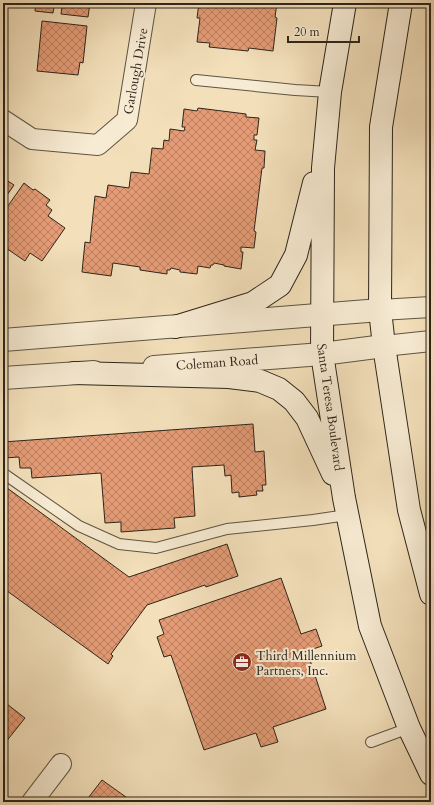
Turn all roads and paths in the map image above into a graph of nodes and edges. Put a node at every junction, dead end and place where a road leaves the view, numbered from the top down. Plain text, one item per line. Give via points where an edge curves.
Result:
1 (146, 3) edge
2 (345, 3) edge
3 (401, 3) edge
4 (196, 80) dead end
5 (330, 92) junction
6 (3, 120) edge
7 (326, 134) junction
8 (431, 307) edge
9 (380, 310) junction
10 (321, 316) junction
11 (175, 326) junction
12 (3, 340) edge
13 (431, 341) edge
14 (384, 346) junction
15 (322, 354) junction
16 (74, 373) junction
17 (3, 378) edge
18 (3, 473) edge
19 (346, 506) junction
20 (431, 594) edge
21 (409, 728) junction
22 (371, 742) dead end
23 (61, 764) dead end
24 (431, 774) edge
25 (32, 802) edge

1 - 6 street, Garlough Drive via 127,120 98,145 32,139
2 - 5 main road, Santa Teresa Boulevard
3 - 9 main road via 381,127
4 - 5 lane
5 - 7 main road, Santa Teresa Boulevard
7 - 10 main road, Santa Teresa Boulevard via 323,168
7 - 11 main road via 296,255 280,285 253,303
8 - 9 street
9 - 10 main road
9 - 14 main road
10 - 11 main road
10 - 15 main road, Santa Teresa Boulevard
11 - 12 main road
13 - 14 street, Coleman Road
14 - 15 main road, Coleman Road
14 - 20 main road via 409,510
15 - 16 main road, Coleman Road
15 - 19 main road, Santa Teresa Boulevard
16 - 17 main road, Coleman Road
16 - 19 main road via 229,377 260,381 279,389 294,401 307,418
18 - 19 lane via 79,526 119,544 156,548 227,529 313,520
19 - 21 main road, Santa Teresa Boulevard via 370,626
21 - 22 lane
21 - 24 main road, Santa Teresa Boulevard
23 - 25 street

